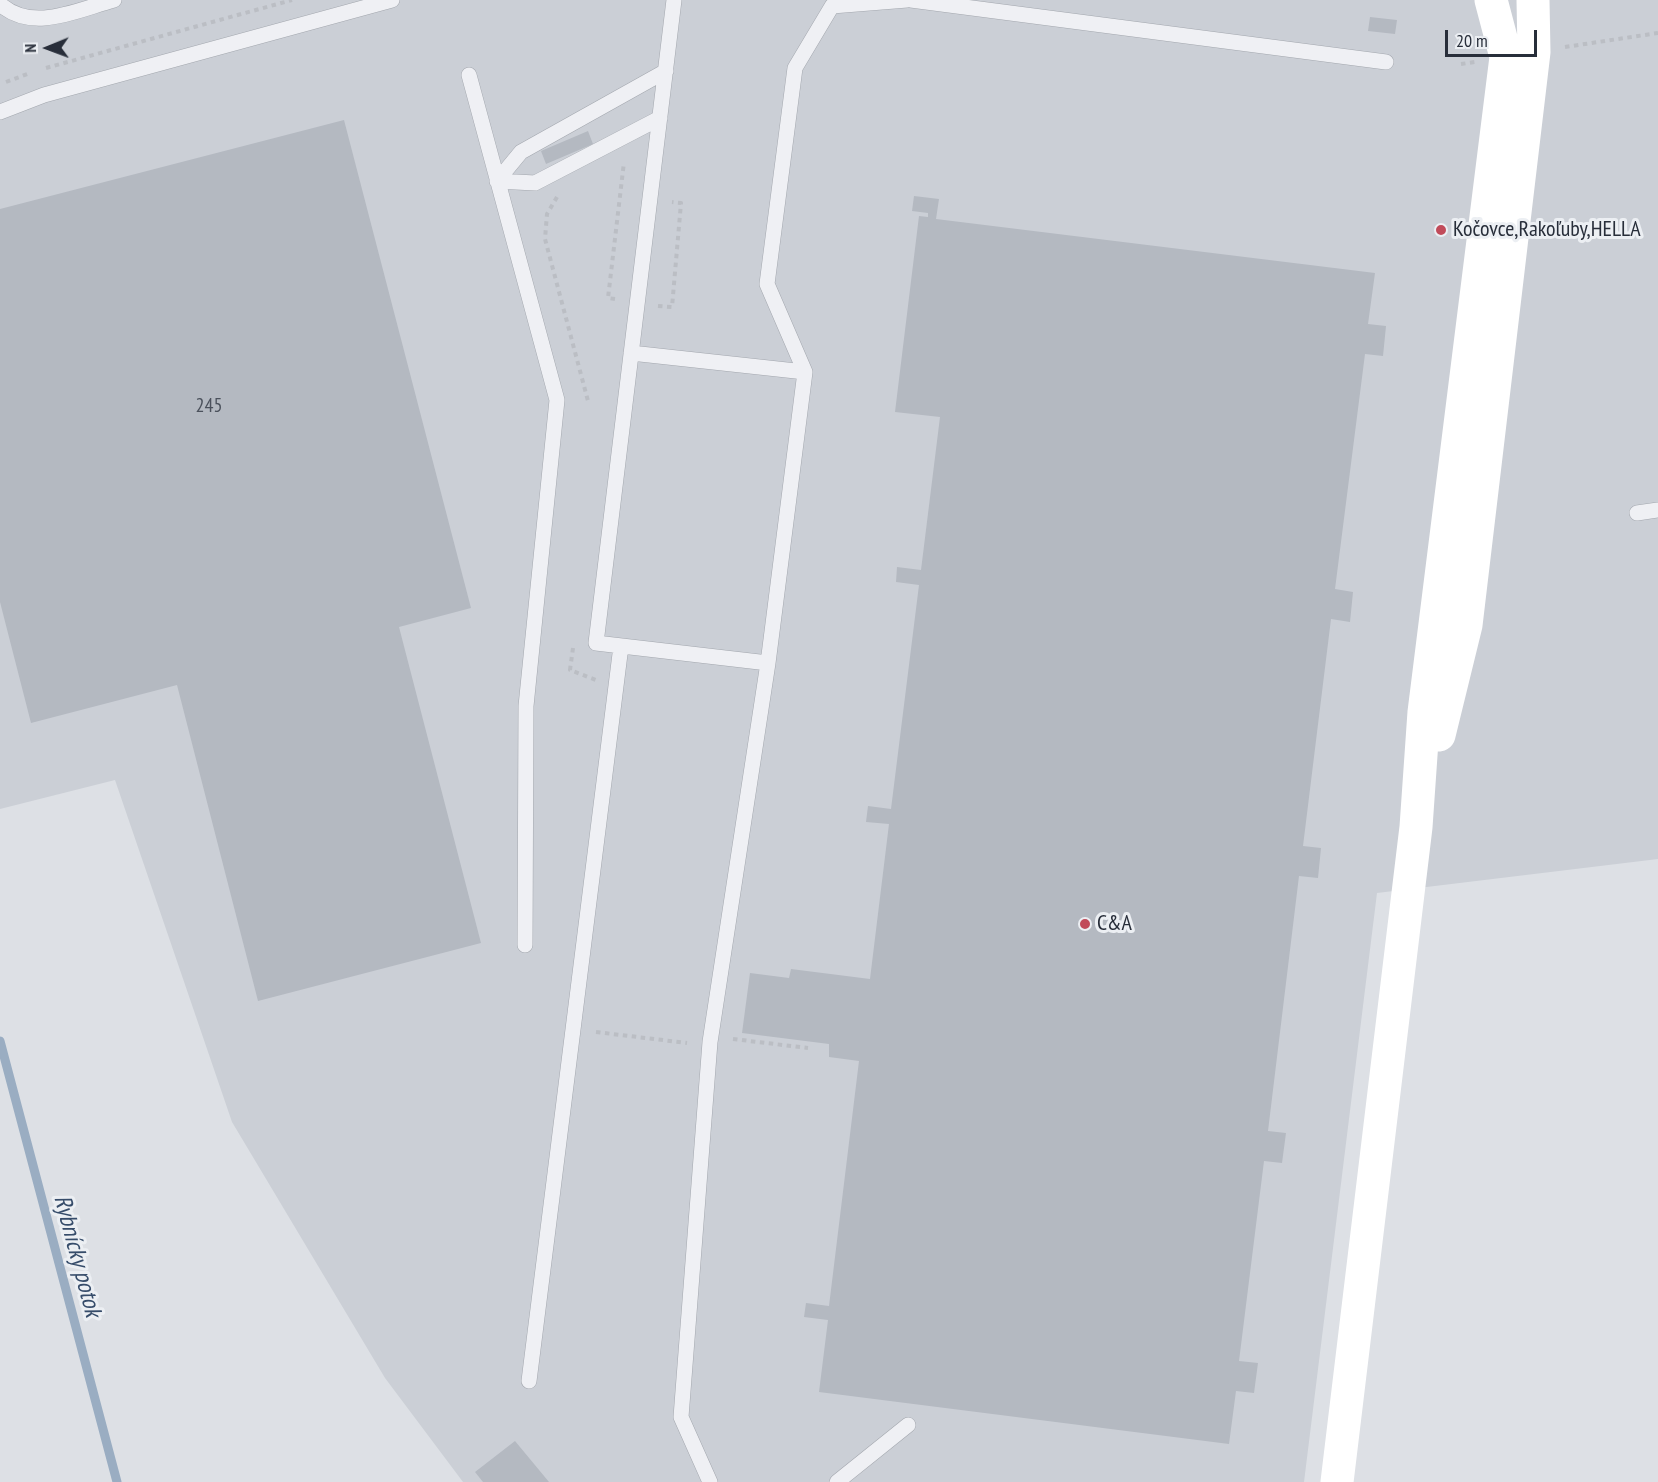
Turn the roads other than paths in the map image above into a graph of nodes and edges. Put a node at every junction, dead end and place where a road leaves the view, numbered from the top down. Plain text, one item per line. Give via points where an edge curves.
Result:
1 (114, 0) edge
2 (392, 0) edge
3 (674, 0) edge
4 (909, 0) edge
5 (1491, 0) edge
6 (1533, 0) edge
7 (0, 4) edge
8 (1386, 62) dead end
9 (666, 72) junction
10 (469, 75) dead end
11 (0, 112) edge
12 (660, 118) junction
13 (497, 181) junction
14 (631, 353) junction
15 (805, 372) junction
16 (1658, 510) edge
17 (1637, 513) dead end
18 (621, 646) junction
19 (768, 663) junction
20 (1416, 827) junction
21 (525, 945) dead end
22 (529, 1381) dead end
23 (908, 1425) dead end
24 (710, 1482) edge
25 (837, 1482) edge
26 (1337, 1482) edge

1 - 7 lane via 41,20 12,15
2 - 11 lane via 44,95
3 - 9 lane
4 - 8 lane
4 - 15 lane via 832,6 795,68 767,284
5 - 20 main road via 1506,57 1424,712
6 - 20 main road via 1534,52 1466,625
9 - 12 lane
9 - 13 lane via 521,152
10 - 13 lane
12 - 13 lane via 535,183
12 - 14 lane
13 - 21 lane via 557,400 526,706
14 - 15 lane
14 - 18 lane via 596,643
15 - 19 lane
16 - 17 lane
18 - 19 lane
18 - 22 lane
19 - 24 lane via 710,1042 681,1417
20 - 26 main road
23 - 25 lane

